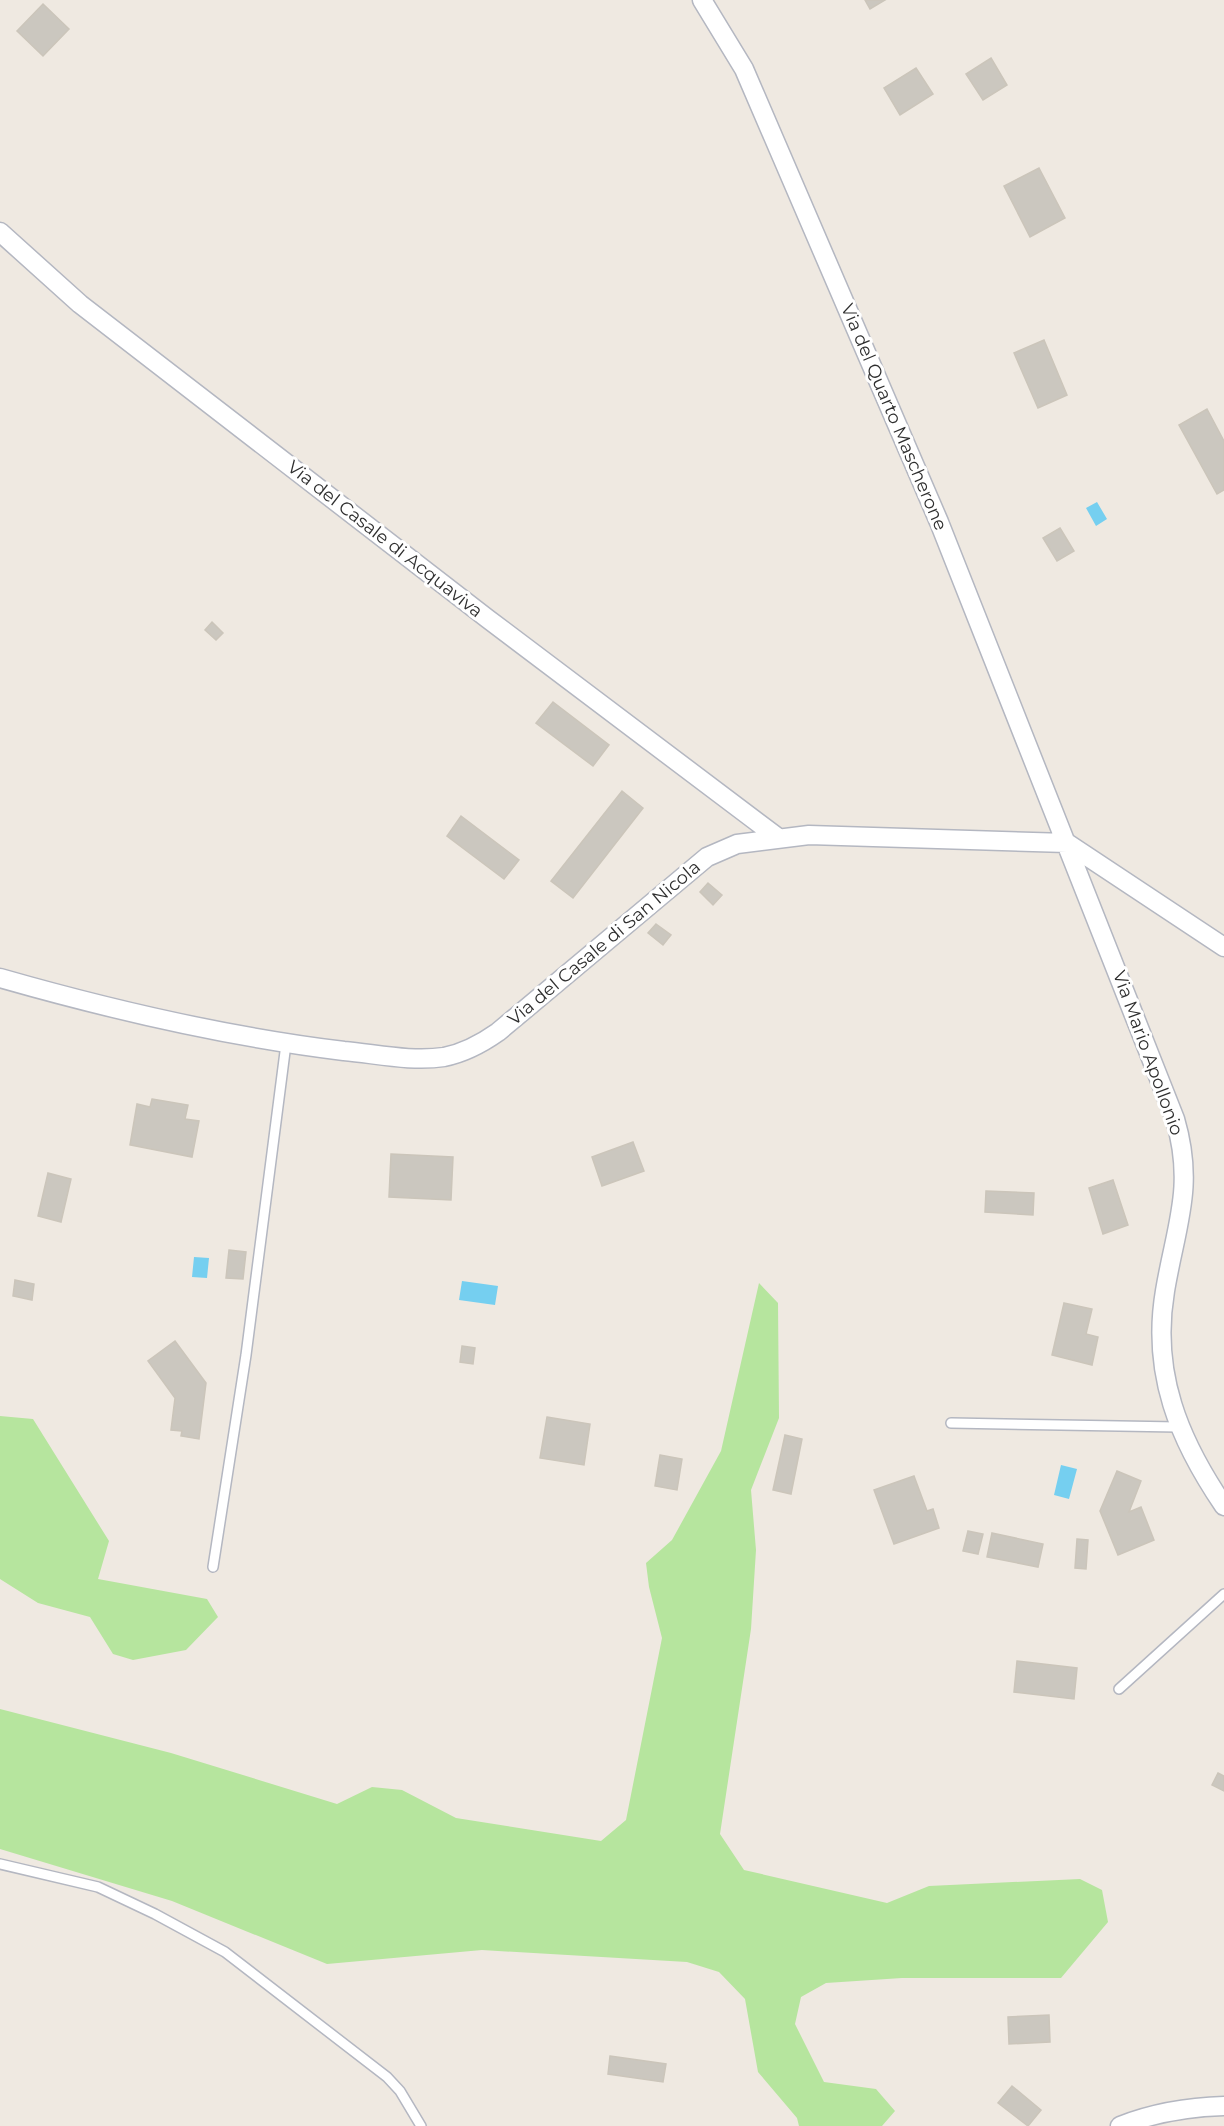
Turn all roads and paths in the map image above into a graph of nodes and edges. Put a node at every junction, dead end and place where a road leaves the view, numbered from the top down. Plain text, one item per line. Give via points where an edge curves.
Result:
1 (702, 0) edge
2 (0, 232) edge
3 (777, 837) junction
4 (1068, 843) junction
5 (1224, 947) edge
6 (0, 978) edge
7 (286, 1044) junction
8 (951, 1424) dead end
9 (1178, 1427) junction
10 (1224, 1506) edge
11 (213, 1567) dead end
12 (1224, 1594) edge
13 (1119, 1689) dead end
14 (0, 1864) edge
15 (1224, 2106) edge
16 (421, 2126) edge
17 (1120, 2126) edge

1 - 4 street, Via del Quarto Mascherone via 744,69 939,522
2 - 3 street, Via del Casale di Acquaviva via 80,304
3 - 4 street, Via del Casale di San Nicola
3 - 7 street, Via del Casale di San Nicola via 736,844 698,863 498,1032 466,1050 437,1058 405,1058
4 - 5 street
4 - 9 street, Via Mario Apollonio via 1164,1090 1183,1152 1184,1204 1162,1314 1166,1376
6 - 7 street, Via del Casale di San Nicola via 66,997
7 - 11 lane via 246,1355
8 - 9 lane
9 - 10 street, Via Mario Apollonio
12 - 13 lane
14 - 16 lane via 98,1887 225,1952 387,2077
15 - 17 street via 1143,2117

